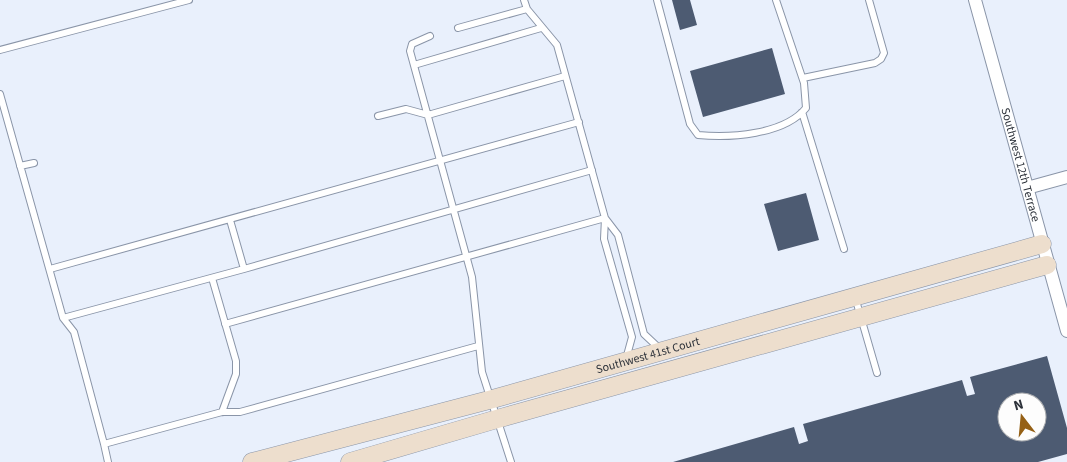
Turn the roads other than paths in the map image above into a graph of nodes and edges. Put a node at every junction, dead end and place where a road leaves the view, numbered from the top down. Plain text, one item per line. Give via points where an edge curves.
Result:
1 (189, 0) edge
2 (524, 0) edge
3 (656, 0) edge
4 (776, 0) edge
5 (868, 0) edge
6 (975, 0) edge
7 (526, 9) junction
8 (458, 28) dead end
9 (541, 28) junction
10 (430, 36) dead end
11 (0, 50) edge
12 (414, 65) junction
13 (565, 76) junction
14 (802, 78) junction
15 (0, 94) edge
16 (802, 112) junction
17 (428, 114) junction
18 (378, 116) dead end
19 (578, 122) junction
20 (440, 161) junction
21 (34, 162) dead end
22 (20, 166) junction
23 (592, 170) junction
24 (1067, 177) edge
25 (1027, 188) junction
26 (454, 209) junction
27 (605, 218) junction
28 (230, 220) junction
29 (1042, 244) junction
30 (844, 249) dead end
31 (466, 256) junction
32 (1047, 265) junction
33 (50, 269) junction
34 (244, 269) junction
35 (212, 278) junction
36 (855, 297) junction
37 (63, 318) junction
38 (861, 318) junction
39 (225, 324) junction
40 (1067, 331) edge
41 (478, 346) junction
42 (663, 351) junction
43 (625, 362) junction
44 (877, 373) dead end
45 (490, 400) junction
46 (222, 412) junction
47 (497, 418) junction
48 (104, 444) junction
49 (108, 462) edge
50 (252, 462) edge
51 (350, 462) edge
52 (511, 462) edge

1 - 11 lane
2 - 7 lane
3 - 16 lane via 690,124 698,135 753,134 798,117
4 - 14 lane
5 - 14 lane via 884,53 881,59
6 - 25 street, Southwest 12th Terrace
7 - 8 lane
7 - 9 lane
9 - 12 lane
9 - 13 lane via 557,45
10 - 12 lane via 412,44 410,51
12 - 17 lane
13 - 17 lane
13 - 19 lane
14 - 16 lane via 806,108
15 - 22 lane
16 - 30 lane
17 - 18 lane via 406,108
17 - 20 lane
19 - 20 lane
19 - 23 lane
20 - 26 lane
20 - 28 lane
21 - 22 lane
22 - 33 lane
23 - 26 lane
23 - 27 lane
24 - 25 street
25 - 29 street, Southwest 12th Terrace
26 - 31 lane
26 - 34 lane
27 - 31 lane
27 - 42 lane via 618,235 644,334
27 - 43 lane via 604,239 632,337
28 - 33 lane
28 - 34 lane
29 - 32 street, Southwest 12th Terrace
29 - 36 street, Southwest 41st Court
31 - 39 lane
31 - 41 lane via 472,276
32 - 38 street, Southwest 41st Court
32 - 40 street, Southwest 12th Terrace
33 - 37 lane
34 - 35 lane
35 - 37 lane
35 - 39 lane
36 - 38 lane
36 - 42 street, Southwest 41st Court
37 - 48 lane via 74,332
38 - 44 lane
38 - 47 street, Southwest 41st Court
39 - 46 lane via 236,361 236,374
41 - 45 lane
41 - 46 lane via 240,412
42 - 43 street, Southwest 41st Court
43 - 45 street, Southwest 41st Court
45 - 47 lane
45 - 50 street, Southwest 41st Court
46 - 48 lane
47 - 51 street, Southwest 41st Court
47 - 52 lane
48 - 49 lane

